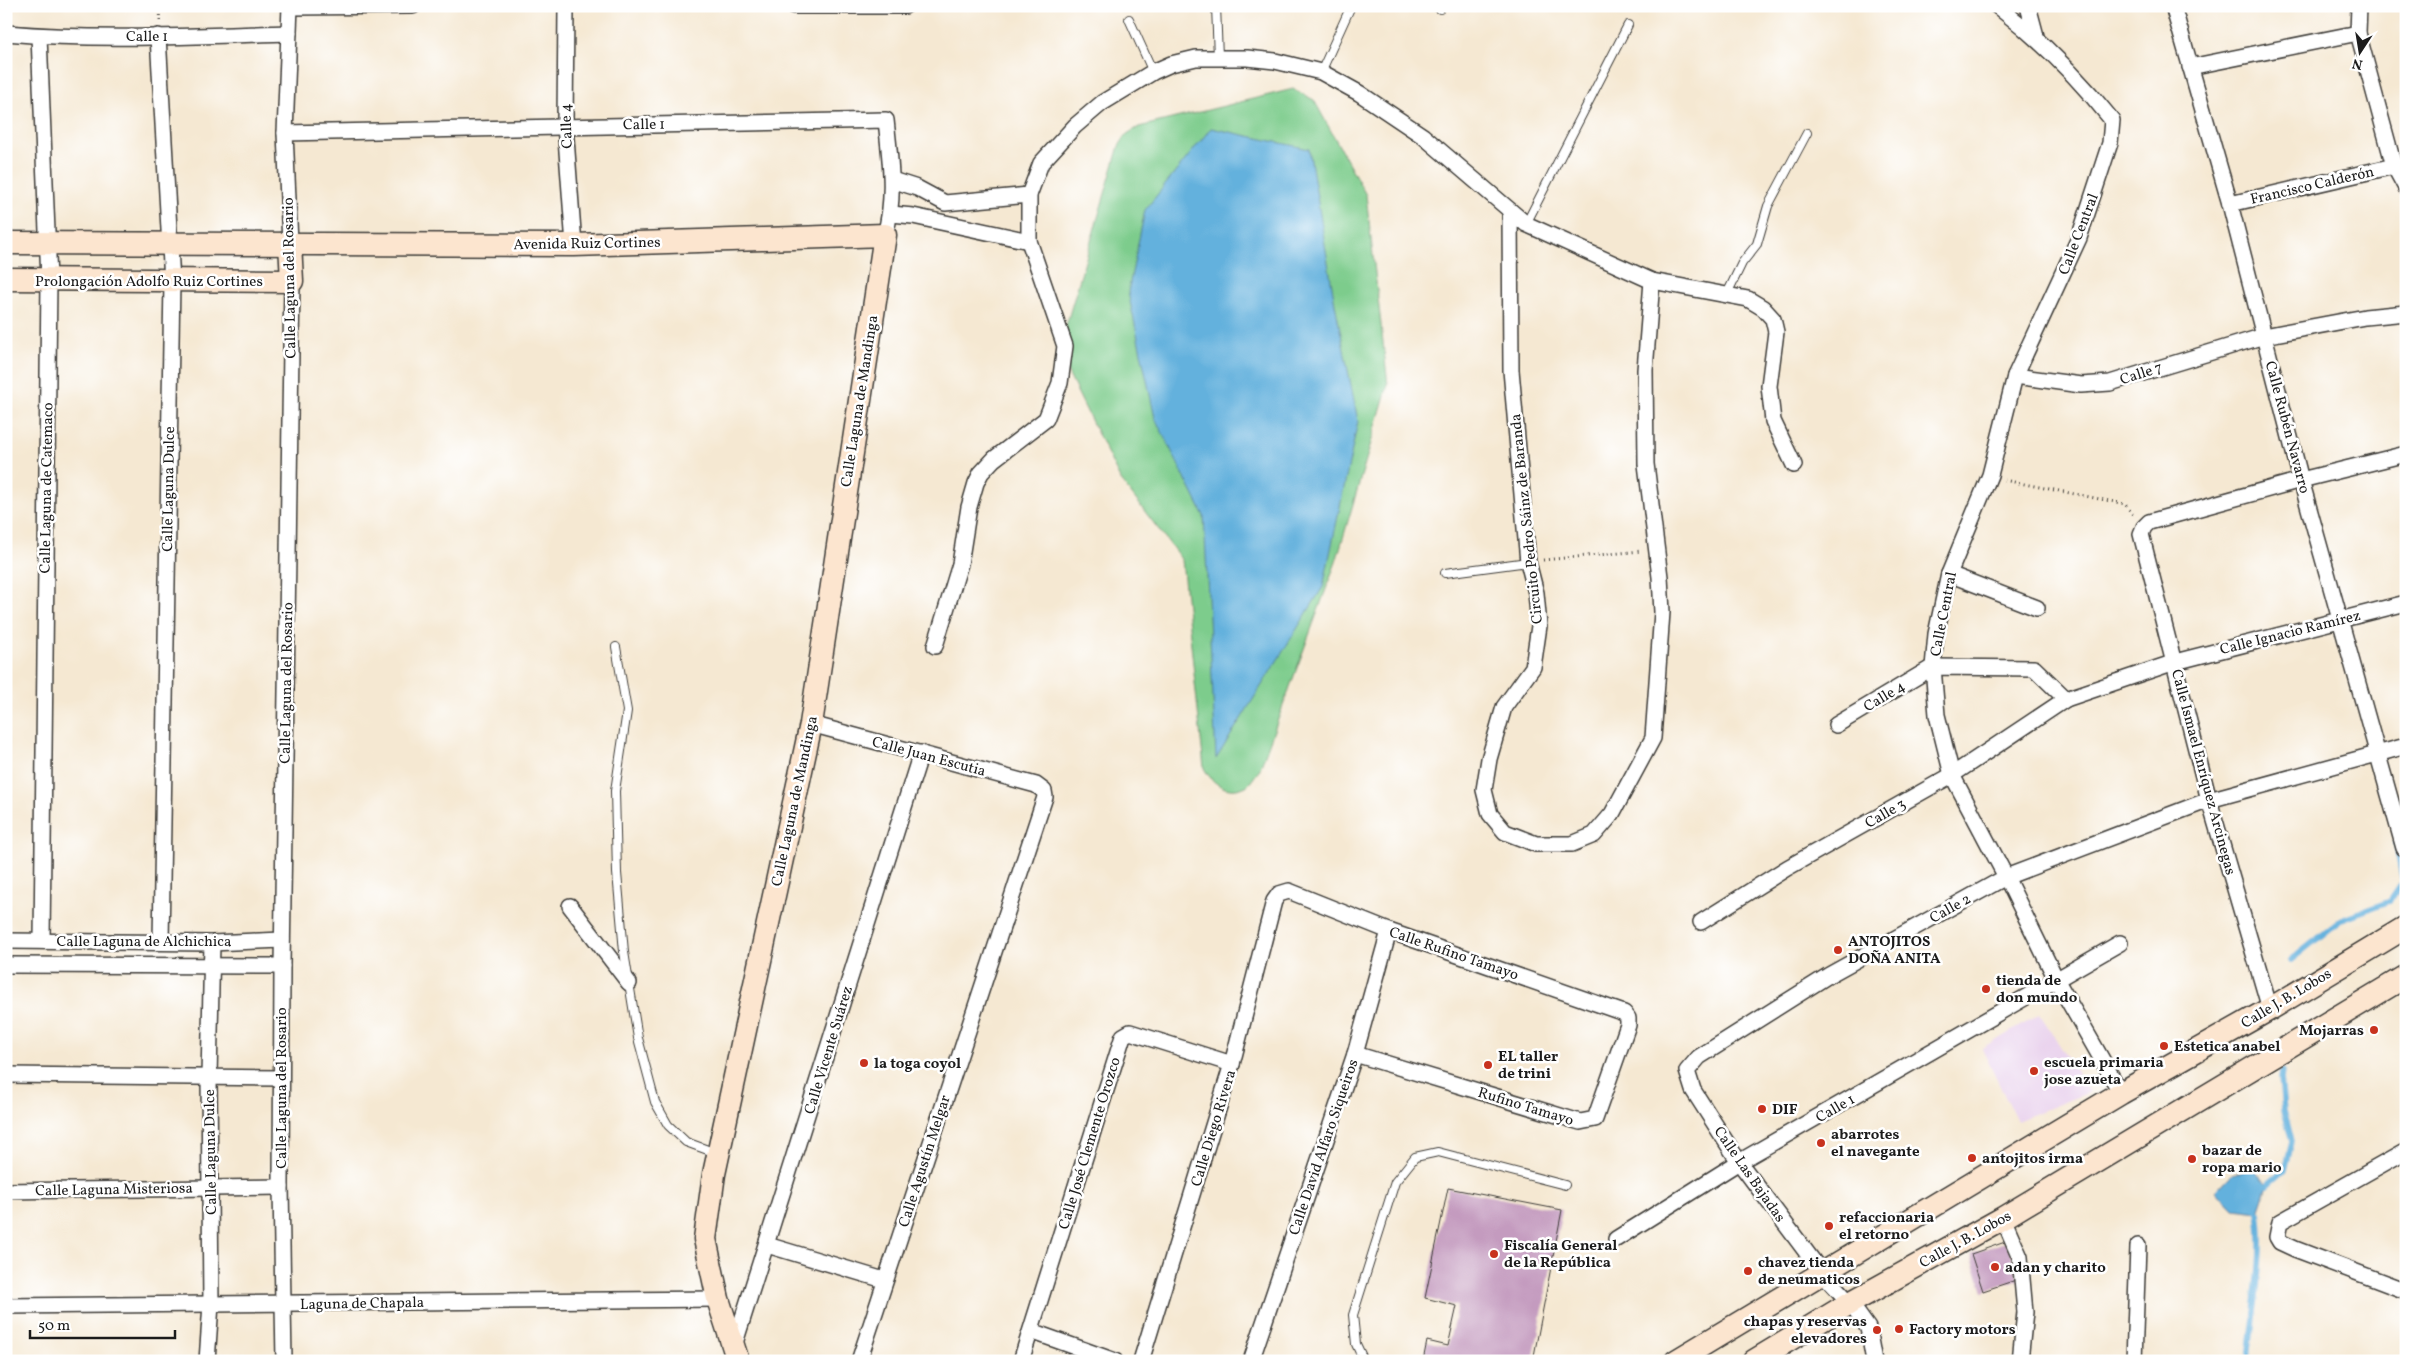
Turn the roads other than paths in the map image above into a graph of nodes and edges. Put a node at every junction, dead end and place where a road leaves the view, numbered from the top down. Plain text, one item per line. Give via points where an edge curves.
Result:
1 (413, 6) edge
2 (566, 6) edge
3 (794, 6) edge
4 (904, 6) edge
5 (1216, 6) edge
6 (1351, 6) edge
7 (1997, 6) edge
8 (2028, 6) edge
9 (2173, 6) edge
10 (2359, 6) edge
11 (290, 7) edge
12 (1129, 20) dead end
13 (1628, 26) dead end
14 (6, 33) edge
15 (2358, 33) junction
16 (289, 34) junction
17 (39, 36) junction
18 (158, 36) junction
19 (2036, 36) junction
20 (1218, 57) junction
21 (2190, 68) junction
22 (1153, 72) junction
23 (1321, 72) junction
24 (565, 125) junction
25 (285, 133) junction
26 (1807, 133) dead end
27 (2394, 166) junction
28 (892, 180) junction
29 (2406, 188) edge
30 (1029, 196) junction
31 (946, 203) junction
32 (2230, 204) junction
33 (1510, 211) junction
34 (888, 224) junction
35 (946, 224) junction
36 (1526, 224) junction
37 (1030, 241) junction
38 (6, 242) edge
39 (169, 242) junction
40 (46, 243) junction
41 (290, 243) junction
42 (574, 245) junction
43 (6, 279) edge
44 (48, 280) junction
45 (1652, 280) junction
46 (292, 281) junction
47 (172, 282) junction
48 (1726, 296) junction
49 (2406, 313) edge
50 (2264, 336) junction
51 (2014, 376) junction
52 (2406, 454) edge
53 (1794, 465) dead end
54 (2301, 480) junction
55 (1528, 562) junction
56 (1445, 573) dead end
57 (1949, 574) junction
58 (2406, 603) edge
59 (2037, 608) dead end
60 (2341, 620) junction
61 (936, 646) dead end
62 (616, 647) dead end
63 (2175, 662) junction
64 (1933, 667) junction
65 (2066, 699) junction
66 (811, 724) junction
67 (1836, 725) dead end
68 (2406, 746) edge
69 (921, 753) junction
70 (2377, 756) junction
71 (1952, 775) junction
72 (1044, 791) joint
73 (2209, 800) junction
74 (2404, 848) dead end
75 (2006, 877) junction
76 (1279, 894) joint
77 (570, 906) dead end
78 (1701, 922) dead end
79 (2406, 927) edge
80 (1389, 931) junction
81 (282, 940) junction
82 (6, 941) edge
83 (42, 941) junction
84 (161, 942) junction
85 (212, 943) junction
86 (2120, 943) dead end
87 (6, 965) edge
88 (282, 966) junction
89 (213, 967) junction
90 (2406, 976) edge
91 (2057, 981) junction
92 (629, 983) junction
93 (2270, 1008) junction
94 (1628, 1018) joint
95 (1355, 1054) junction
96 (1232, 1064) junction
97 (1687, 1071) joint
98 (6, 1076) edge
99 (209, 1077) junction
100 (281, 1078) junction
101 (2121, 1093) junction
102 (2406, 1151) edge
103 (718, 1154) junction
104 (1739, 1162) junction
105 (1565, 1184) dead end
106 (211, 1186) junction
107 (281, 1187) junction
108 (6, 1191) edge
109 (2003, 1218) junction
110 (1616, 1239) dead end
111 (767, 1245) junction
112 (2138, 1246) dead end
113 (1822, 1273) junction
114 (884, 1280) junction
115 (2406, 1291) edge
116 (718, 1298) junction
117 (1850, 1303) junction
118 (211, 1304) junction
119 (284, 1304) junction
120 (6, 1306) edge
121 (1031, 1332) junction
122 (736, 1353) edge
123 (207, 1361) edge
124 (284, 1361) edge
125 (859, 1361) edge
126 (1021, 1361) edge
127 (1115, 1361) edge
128 (1141, 1361) edge
129 (1251, 1361) edge
130 (1364, 1361) edge
131 (1676, 1361) edge
132 (1754, 1361) edge
133 (1874, 1361) edge
134 (2020, 1361) edge
135 (2134, 1361) edge

1 - 11 street
2 - 24 street, Calle 4
3 - 4 street
5 - 20 lane
6 - 23 lane
7 - 19 street
8 - 19 street
9 - 21 street, Calle Rubén Navarro
10 - 15 street
11 - 16 street, Calle Laguna del Rosario
12 - 22 lane
13 - 36 lane
14 - 17 street, Calle 1
15 - 21 street
15 - 27 street
16 - 18 street, Calle 1
16 - 25 street, Calle Laguna del Rosario
17 - 18 street, Calle 1
17 - 40 street, Calle Laguna de Catemaco
18 - 39 street, Calle Laguna Dulce
19 - 51 street, Calle Central via 2112,120 2110,143 2080,238
20 - 22 street via 1196,58
20 - 23 street via 1275,61
21 - 32 street, Calle Rubén Navarro
22 - 30 street via 1102,103 1060,140 1041,163
23 - 33 street via 1423,136
24 - 25 street, Calle 1
24 - 28 street, Calle 1 via 886,120
24 - 42 street, Calle 4
25 - 41 street, Calle Laguna del Rosario
26 - 48 lane via 1768,206 1757,244 1742,263
27 - 29 street
27 - 32 street, Francisco Calderón
28 - 31 street
28 - 34 street, Calle 1
30 - 31 street
30 - 37 street
31 - 35 street
32 - 50 street, Calle Rubén Navarro
33 - 36 street
33 - 55 street, Circuito Pedro Sáinz de Baranda via 1511,370
34 - 35 street via 913,216
34 - 42 street, Avenida Ruiz Cortines
34 - 66 street, Calle Laguna de Mandinga
35 - 37 street
36 - 45 street
37 - 61 street via 1065,346 1060,383 1046,419 994,459 976,483 960,564
38 - 40 street
39 - 40 street
39 - 41 street
39 - 47 street, Calle Laguna Dulce
40 - 44 street, Calle Laguna de Catemaco
41 - 42 street, Avenida Ruiz Cortines
41 - 46 street, Calle Laguna del Rosario
43 - 44 street, Prolongación Adolfo Ruiz Cortines
44 - 47 street, Prolongación Adolfo Ruiz Cortines
44 - 83 street, Calle Laguna de Catemaco
45 - 48 street
45 - 55 street, Circuito Pedro Sáinz de Baranda via 1645,370 1646,464 1662,612 1653,738 1612,814 1594,835 1572,844 1536,844 1505,832 1490,814 1484,790 1489,758 1504,707 1533,667 1539,626 1536,593
46 - 47 street, Prolongación Adolfo Ruiz Cortines
46 - 81 street, Calle Laguna del Rosario
47 - 84 street, Calle Laguna Dulce
48 - 53 street via 1748,299 1763,308 1772,319 1776,332 1769,386 1774,420
49 - 50 street, Calle 7 via 2365,317
50 - 51 street, Calle 7 via 2110,383 2081,386
50 - 54 street, Calle Rubén Navarro
51 - 57 street, Calle Central via 1989,477
52 - 54 street
54 - 60 street, Calle Rubén Navarro
54 - 63 street, Calle Ismael Enríquez Arcinegas via 2149,522 2143,530
55 - 56 lane
57 - 59 street
57 - 64 street, Calle Central via 1936,634
58 - 60 street, Calle Ignacio Ramírez
60 - 63 street, Calle Ignacio Ramírez
60 - 70 street, Calle Rubén Navarro
62 - 92 lane via 626,711 614,791 617,874
63 - 65 street, Calle Ignacio Ramírez
63 - 73 street, Calle Ismael Enríquez Arcinegas
64 - 65 street via 2034,668
64 - 67 street, Calle 4
64 - 71 street, Calle Central via 1937,715
65 - 71 street, Calle 3
66 - 69 street, Calle Juan Escutia
66 - 103 street, Calle Laguna de Mandinga
68 - 70 street, Calle 2
69 - 72 street, Calle Juan Escutia via 1036,785
69 - 111 street, Calle Vicente Suárez
70 - 73 street, Calle 2
70 - 74 street, Calle Rubén Navarro
71 - 75 street, Calle Central
71 - 78 street, Calle 3 via 1787,868
72 - 114 street, Calle Agustín Melgar via 1045,797
73 - 75 street, Calle 2
73 - 93 street, Calle Ismael Enríquez Arcinegas
75 - 91 street, Calle Central
75 - 97 street, Calle 2 via 1829,975 1699,1057
76 - 80 street, Calle Rufino Tamayo via 1290,891
76 - 96 street, Calle Diego Rivera via 1274,901
77 - 92 street
79 - 93 street, Calle J. B. Lobos
80 - 94 street, Calle Rufino Tamayo via 1624,1013
80 - 95 street, Calle David Alfaro Siqueiros
81 - 85 street, Calle Laguna de Alchichica
81 - 88 street, Calle Laguna del Rosario
82 - 83 street, Calle Laguna de Alchichica
83 - 84 street, Calle Laguna de Alchichica
84 - 85 street, Calle Laguna de Alchichica
85 - 89 street, Calle Laguna Dulce
86 - 91 street, Calle 1
87 - 89 street, Calle Laguna de Alchichica
88 - 89 street, Calle Laguna de Alchichica
88 - 100 street, Calle Laguna del Rosario
89 - 99 street, Calle Laguna Dulce
90 - 109 street, Calle J. B. Lobos
91 - 101 street, Calle Central
91 - 104 street, Calle 1
92 - 103 lane via 638,1038 655,1102 668,1125 686,1142
93 - 101 street, Calle J. B. Lobos
94 - 95 street, Rufino Tamayo via 1595,1119 1589,1122 1580,1122
95 - 129 street, Calle David Alfaro Siqueiros
96 - 121 street, Calle José Clemente Orozco via 1130,1032 1123,1036
96 - 128 street, Calle Diego Rivera
97 - 104 street, Calle Las Bajadas via 1692,1090
98 - 99 street
99 - 100 street
99 - 106 street, Calle Laguna Dulce
100 - 107 street, Calle Laguna del Rosario
101 - 113 street, Calle J. B. Lobos
102 - 115 street via 2280,1222 2277,1237 2295,1249
103 - 116 street, Calle Laguna de Mandinga via 705,1239
104 - 110 street, Calle 1
104 - 113 street, Calle Las Bajadas
105 - 130 lane via 1438,1152 1415,1157 1396,1182 1353,1315 1356,1344
106 - 107 street, Calle Laguna Misteriosa
106 - 108 street, Calle Laguna Misteriosa
106 - 118 street, Calle Laguna Dulce
107 - 119 street, Calle Laguna del Rosario
109 - 117 street, Calle J. B. Lobos
109 - 134 street via 2020,1257 2025,1312
111 - 114 street
111 - 122 street, Calle Vicente Suárez
112 - 135 street
113 - 117 street, Calle Las Bajadas
113 - 131 street, Calle J. B. Lobos
114 - 125 street, Calle Agustín Melgar
116 - 119 street, Laguna de Chapala
116 - 122 street, Calle Laguna de Mandinga
117 - 132 street, Calle J. B. Lobos
117 - 133 street, Calle Las Bajadas via 1868,1328
118 - 119 street, Laguna de Chapala
118 - 120 street, Laguna de Chapala
118 - 123 street, Calle Laguna Dulce
119 - 124 street, Calle Laguna del Rosario
121 - 126 street, Calle José Clemente Orozco
121 - 127 street

